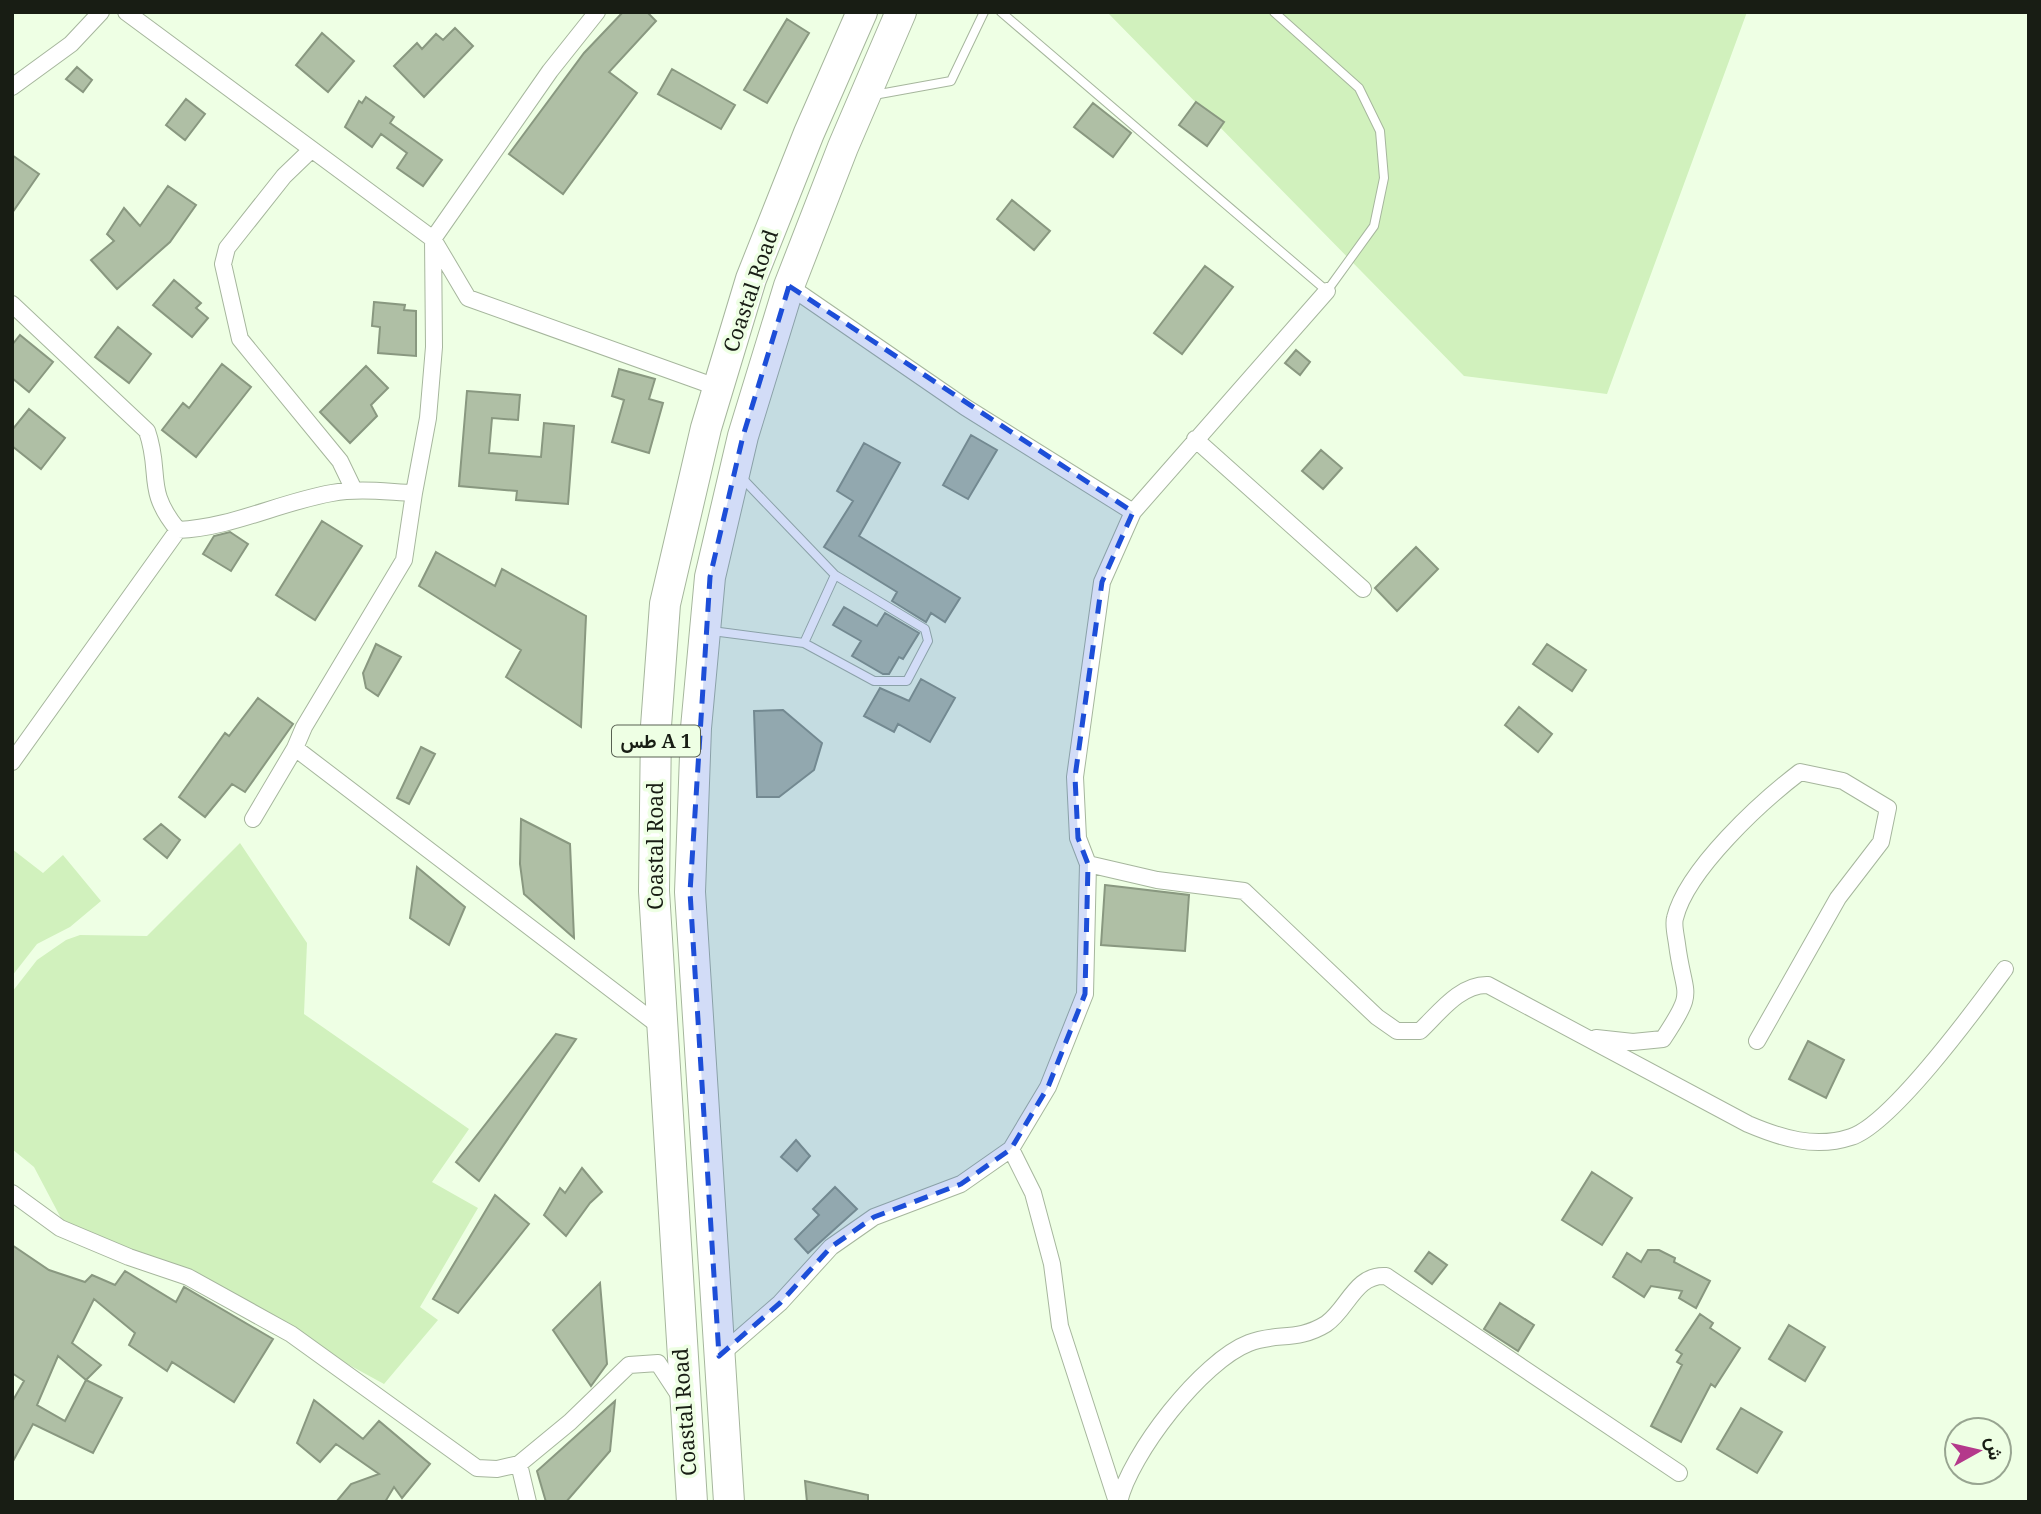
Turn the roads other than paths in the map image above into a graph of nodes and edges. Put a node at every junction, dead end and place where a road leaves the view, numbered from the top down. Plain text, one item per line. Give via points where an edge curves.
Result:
1 (101, 12) edge
2 (127, 12) edge
3 (597, 12) edge
4 (862, 12) edge
5 (901, 12) edge
6 (984, 12) edge
7 (1001, 12) edge
8 (1274, 12) edge
9 (12, 87) edge
10 (864, 97) junction
11 (311, 150) junction
12 (433, 239) junction
13 (789, 286) junction
14 (1327, 290) junction
15 (12, 304) edge
16 (719, 388) junction
17 (1195, 439) junction
18 (735, 471) junction
19 (354, 490) junction
20 (414, 493) junction
21 (1133, 512) junction
22 (178, 530) junction
23 (835, 575) junction
24 (1363, 589) dead end
25 (705, 630) junction
26 (804, 643) junction
27 (295, 748) junction
28 (12, 762) edge
29 (253, 819) dead end
30 (1088, 864) junction
31 (2005, 969) dead end
32 (662, 1028) junction
33 (1587, 1037) junction
34 (1757, 1041) dead end
35 (1011, 1149) junction
36 (12, 1193) edge
37 (719, 1356) junction
38 (684, 1403) junction
39 (519, 1464) junction
40 (1679, 1473) dead end
41 (528, 1502) edge
42 (692, 1502) edge
43 (729, 1502) edge
44 (1118, 1502) edge

1 - 9 street via 71,44
2 - 11 street
3 - 12 street via 550,71
4 - 16 highway, Coastal Road / طس A 1 via 751,279
5 - 10 highway, Coastal Road / طس A 1
6 - 10 lane via 951,81
7 - 14 lane
8 - 14 lane via 1359,88 1380,131 1384,178 1374,226
10 - 13 highway, Coastal Road / طس A 1
11 - 12 street
11 - 19 street via 284,176 227,248 223,264 240,338 340,461
12 - 16 street via 468,298
12 - 20 street via 433,359
13 - 18 highway, Coastal Road / طس A 1
13 - 21 street via 965,407
14 - 17 street
15 - 22 street via 147,431 161,509
16 - 32 highway, Coastal Road / طس A 1 via 665,604 656,726 655,864
17 - 21 street
17 - 24 street
18 - 23 lane
18 - 25 highway, Coastal Road / طس A 1 via 710,577
19 - 20 street
19 - 22 street via 208,527
20 - 27 street via 404,560 303,727
21 - 30 street via 1102,582 1094,626 1075,778 1078,838
22 - 28 street
23 - 26 lane
23 - 26 lane via 925,629 928,641 907,681 874,681
25 - 26 lane
25 - 37 highway, Coastal Road / طس A 1 via 690,892
27 - 29 street
27 - 32 street
30 - 33 street via 1157,880 1244,891 1347,990 1397,1031 1420,1031 1477,985 1488,985
30 - 35 street via 1085,994 1048,1087
31 - 33 street via 1923,1075 1874,1123 1852,1137 1810,1142 1781,1138
32 - 38 highway, Coastal Road / طس A 1
33 - 34 street via 1633,1042 1663,1039 1685,1005 1687,984 1674,919 1690,886 1766,798 1800,772 1843,781 1888,808 1881,842 1838,898
35 - 37 street via 961,1184 874,1217 831,1247 780,1303
35 - 44 street via 1032,1193 1052,1264 1060,1326
36 - 39 street via 60,1228 188,1277 292,1334 477,1468
37 - 43 highway, Coastal Road / طس A 1
38 - 39 street via 659,1363 629,1365
38 - 42 highway, Coastal Road / طس A 1
39 - 41 street
40 - 44 street via 1446,1314 1386,1276 1376,1276 1366,1280 1329,1322 1289,1338 1248,1343 1202,1378 1145,1445

